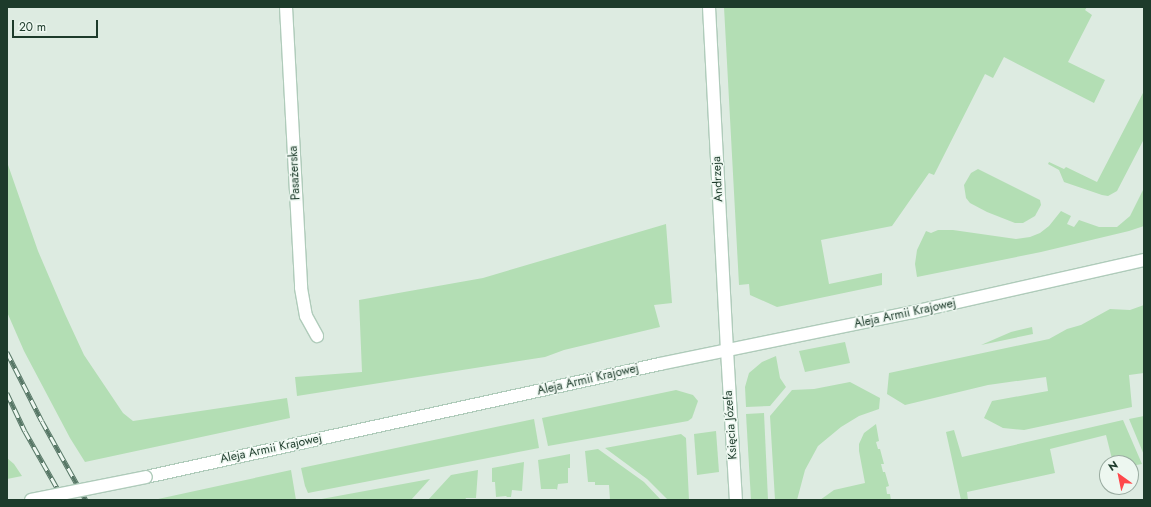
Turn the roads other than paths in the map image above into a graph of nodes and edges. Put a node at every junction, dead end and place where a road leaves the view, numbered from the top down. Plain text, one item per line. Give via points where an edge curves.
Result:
1 (286, 7) edge
2 (709, 7) edge
3 (1144, 260) edge
4 (317, 336) dead end
5 (727, 350) junction
6 (31, 500) edge
7 (736, 500) edge

1 - 4 street, Pasażerska via 301,288 306,316
2 - 5 street, Andrzeja
3 - 5 street, Aleja Armii Krajowej via 913,312
5 - 6 street, Aleja Armii Krajowej, bridge
5 - 7 street, Księcia Józefa

